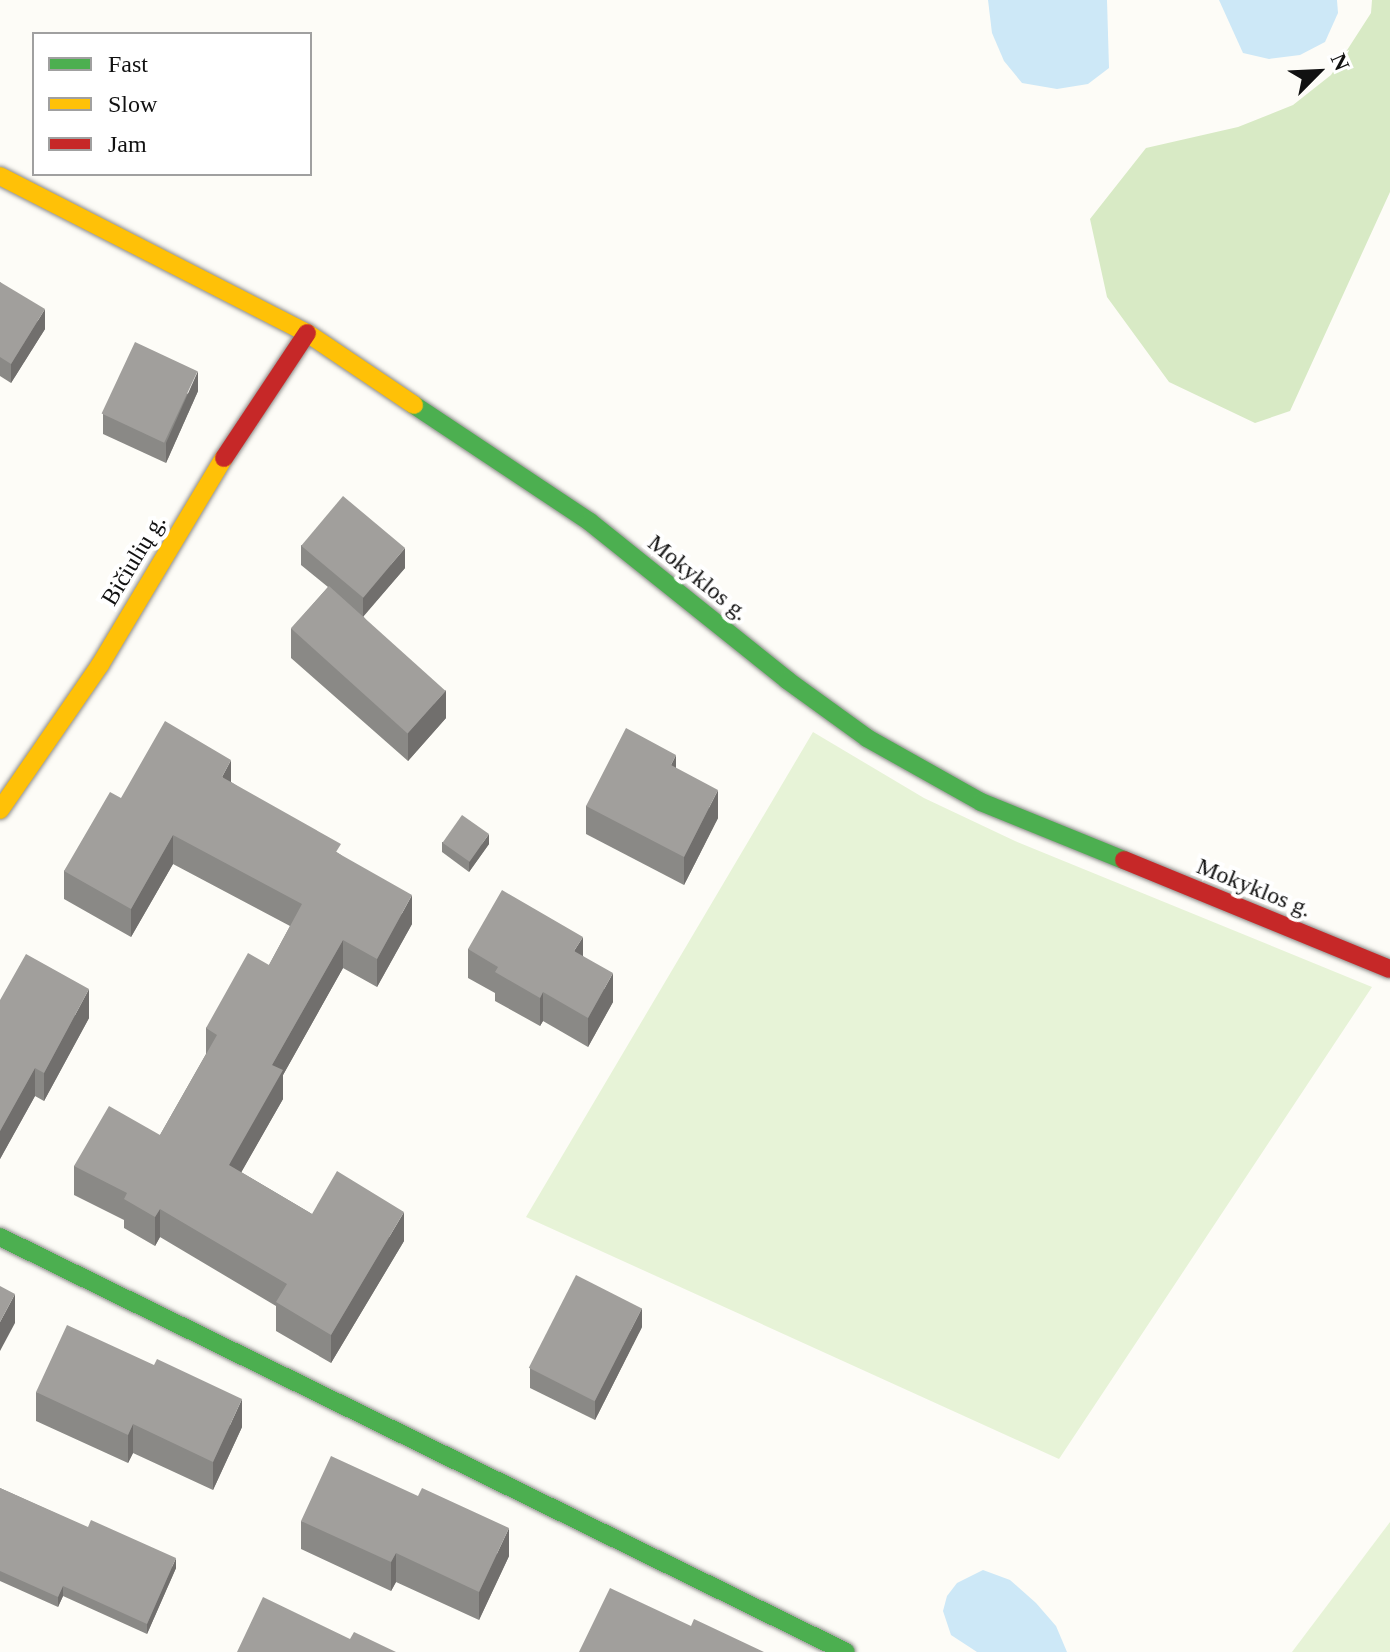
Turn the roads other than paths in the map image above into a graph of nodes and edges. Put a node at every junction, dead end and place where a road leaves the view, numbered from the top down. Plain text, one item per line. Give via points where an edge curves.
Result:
1 (0, 176) edge
2 (307, 333) junction
3 (0, 810) edge
4 (1390, 969) edge
5 (0, 1237) edge
6 (846, 1652) edge

1 - 2 street, Mokyklos g.
2 - 3 street, Bičiulių g. via 214,473 100,665
2 - 4 street, Mokyklos g. via 590,522 867,738 981,802
5 - 6 street

